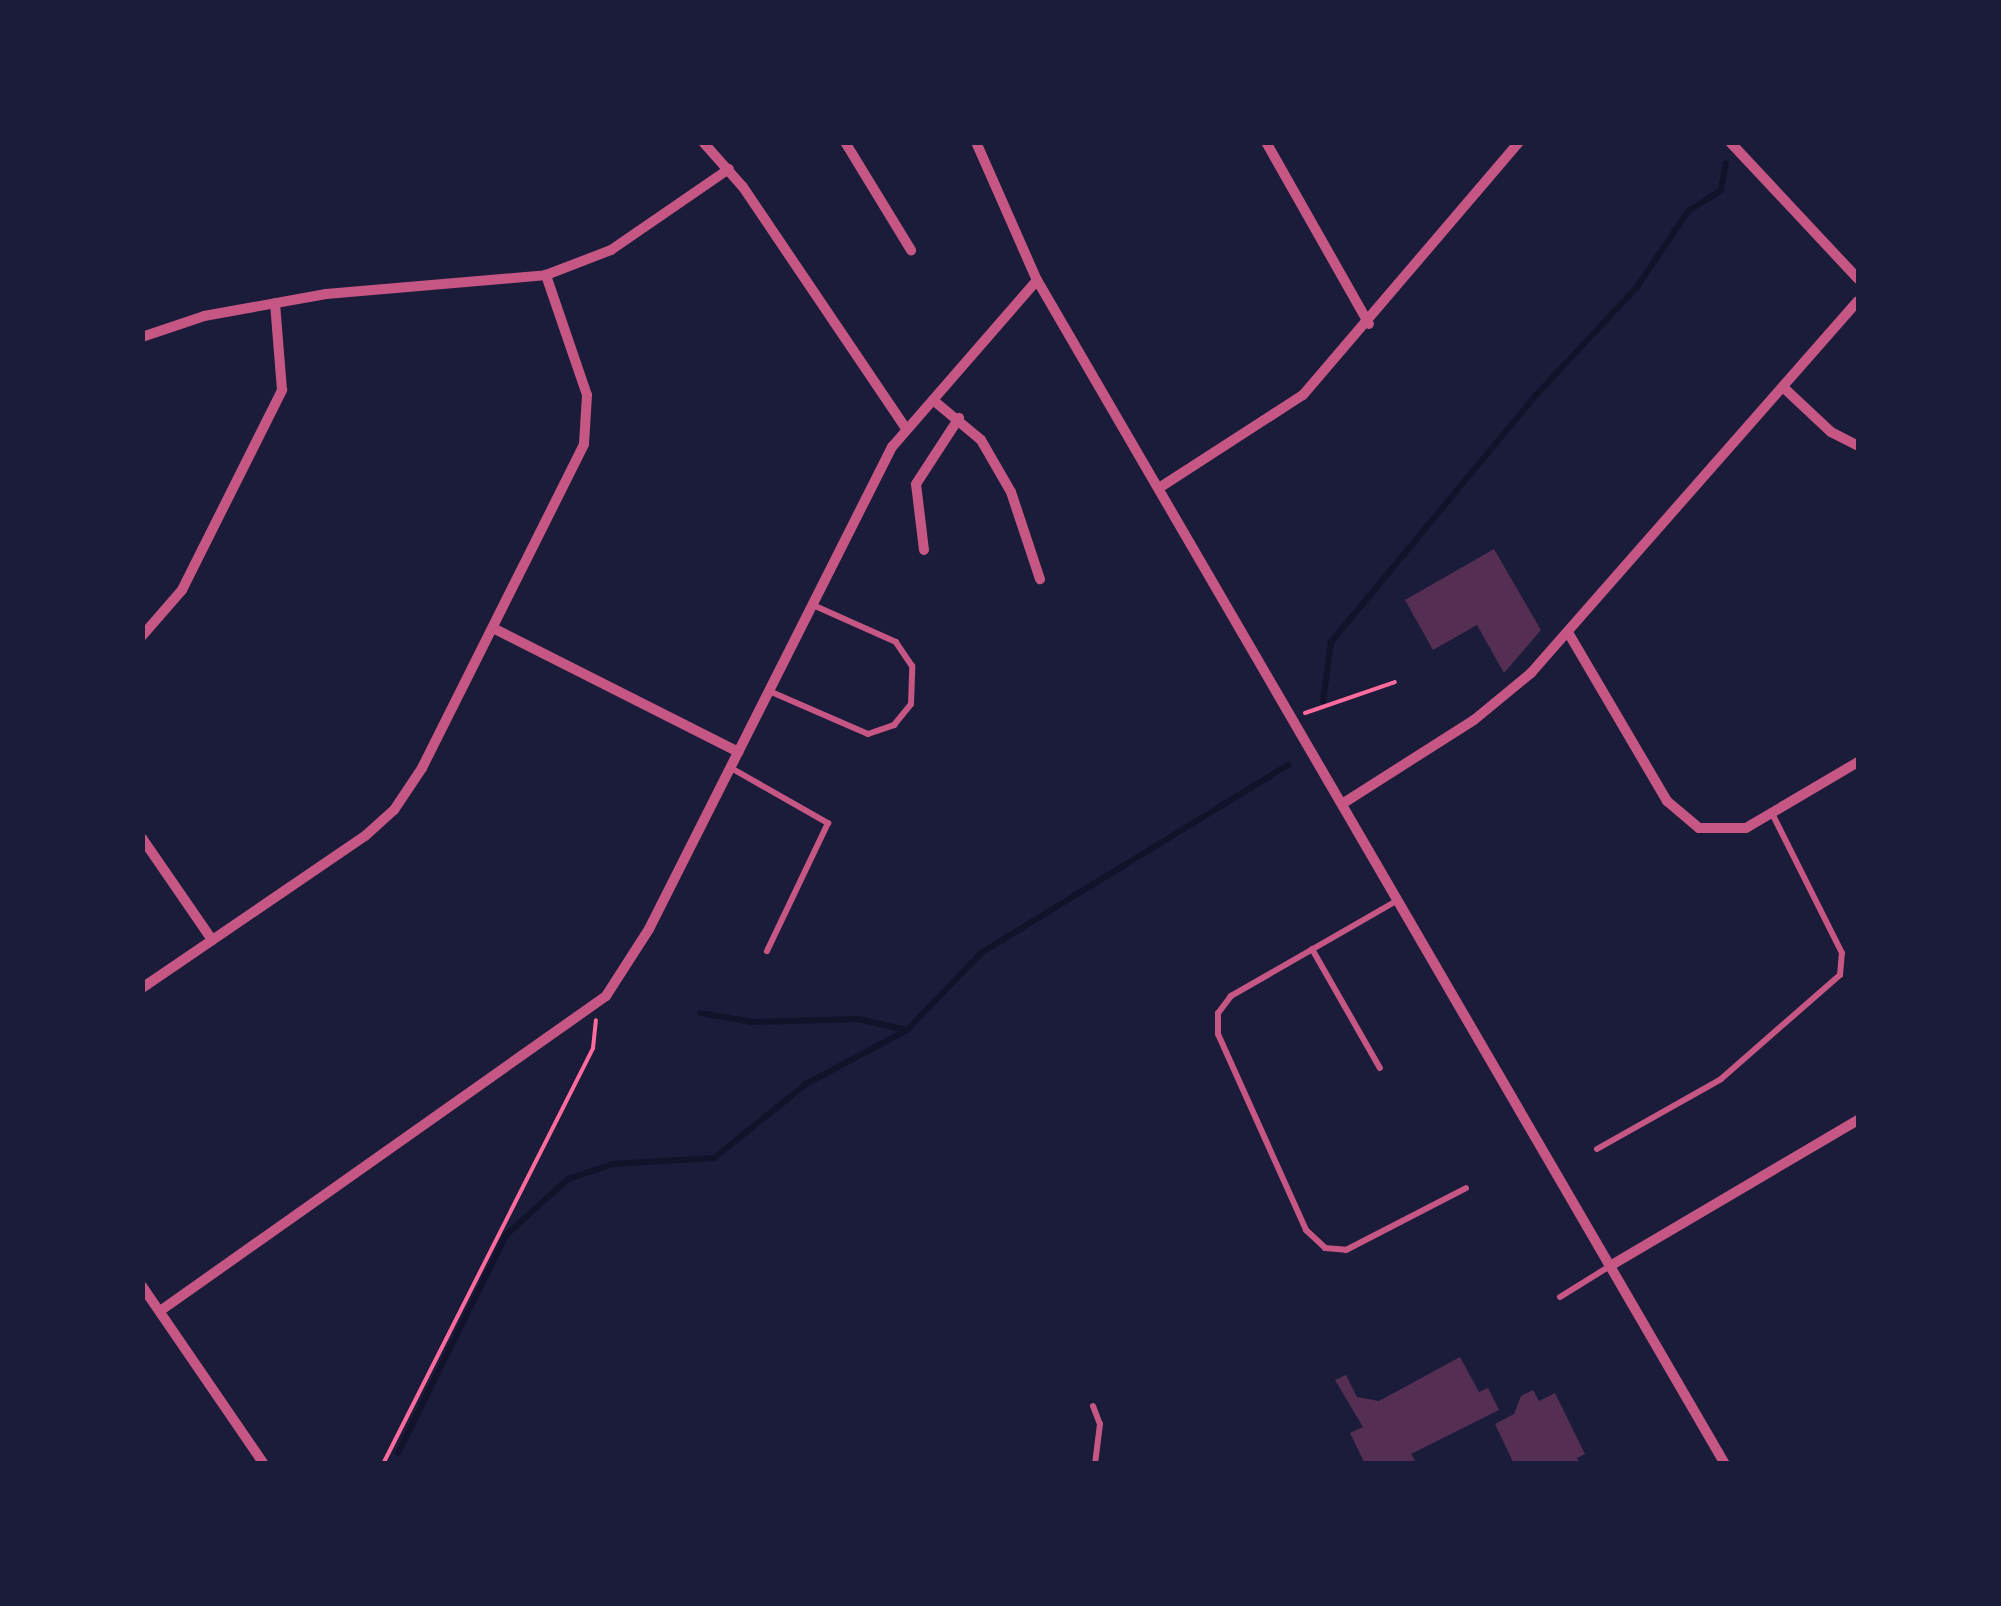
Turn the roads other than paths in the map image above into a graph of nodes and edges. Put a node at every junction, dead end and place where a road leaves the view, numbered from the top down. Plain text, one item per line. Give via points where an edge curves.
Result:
1 (845, 142) edge
2 (976, 142) edge
3 (1266, 142) edge
4 (1519, 142) edge
5 (1730, 142) edge
6 (707, 144) edge
7 (729, 169) junction
8 (912, 250) dead end
9 (546, 275) junction
10 (1858, 279) edge
11 (1037, 280) junction
12 (1858, 301) edge
13 (275, 303) junction
14 (1370, 324) junction
15 (142, 337) edge
16 (1784, 388) junction
17 (933, 400) junction
18 (960, 418) junction
19 (906, 429) junction
20 (1858, 446) edge
21 (1158, 488) junction
22 (924, 550) dead end
23 (1040, 578) dead end
24 (812, 605) junction
25 (493, 628) junction
26 (1569, 634) junction
27 (142, 636) edge
28 (770, 691) junction
29 (739, 752) junction
30 (1858, 762) edge
31 (731, 768) junction
32 (1342, 804) junction
33 (1773, 815) junction
34 (142, 838) edge
35 (1398, 900) junction
36 (212, 940) junction
37 (1312, 949) junction
38 (767, 951) dead end
39 (142, 988) edge
40 (1380, 1068) dead end
41 (1857, 1125) edge
42 (1597, 1149) dead end
43 (1466, 1188) dead end
44 (1610, 1266) junction
45 (142, 1286) edge
46 (1560, 1297) dead end
47 (160, 1310) junction
48 (1093, 1406) dead end
49 (264, 1464) edge
50 (1096, 1464) edge
51 (1725, 1464) edge

1 - 8 street
2 - 11 street
3 - 14 street
4 - 14 street
5 - 10 street
6 - 7 street
7 - 9 street via 612,250
7 - 19 street
9 - 13 street
9 - 25 street via 587,395 587,432
11 - 17 street
11 - 21 street
12 - 16 street
13 - 15 street
13 - 27 street via 285,371 278,398 182,590
14 - 21 street via 1286,409
16 - 20 street via 1831,432
16 - 26 street
17 - 18 street
17 - 19 street
18 - 22 street via 914,490
18 - 23 street via 1011,492
19 - 24 street
21 - 32 street
24 - 28 street
24 - 28 lane via 896,642 912,666 911,704 894,726 859,733
25 - 29 street
25 - 36 street via 394,810
26 - 32 street via 1474,720
26 - 33 street via 1680,817 1723,832
28 - 29 street
29 - 31 street
30 - 33 street
31 - 38 lane via 803,804 830,829
31 - 47 street via 633,960 590,1012
32 - 35 street
33 - 42 lane via 1842,953 1840,976 1728,1074
34 - 36 street
35 - 37 lane
35 - 44 street
36 - 39 street
37 - 40 lane
37 - 43 lane via 1231,996 1217,1022 1306,1230 1325,1248 1346,1250
41 - 44 street
44 - 46 lane
44 - 51 street
45 - 47 street
47 - 49 street
48 - 50 lane via 1100,1424

